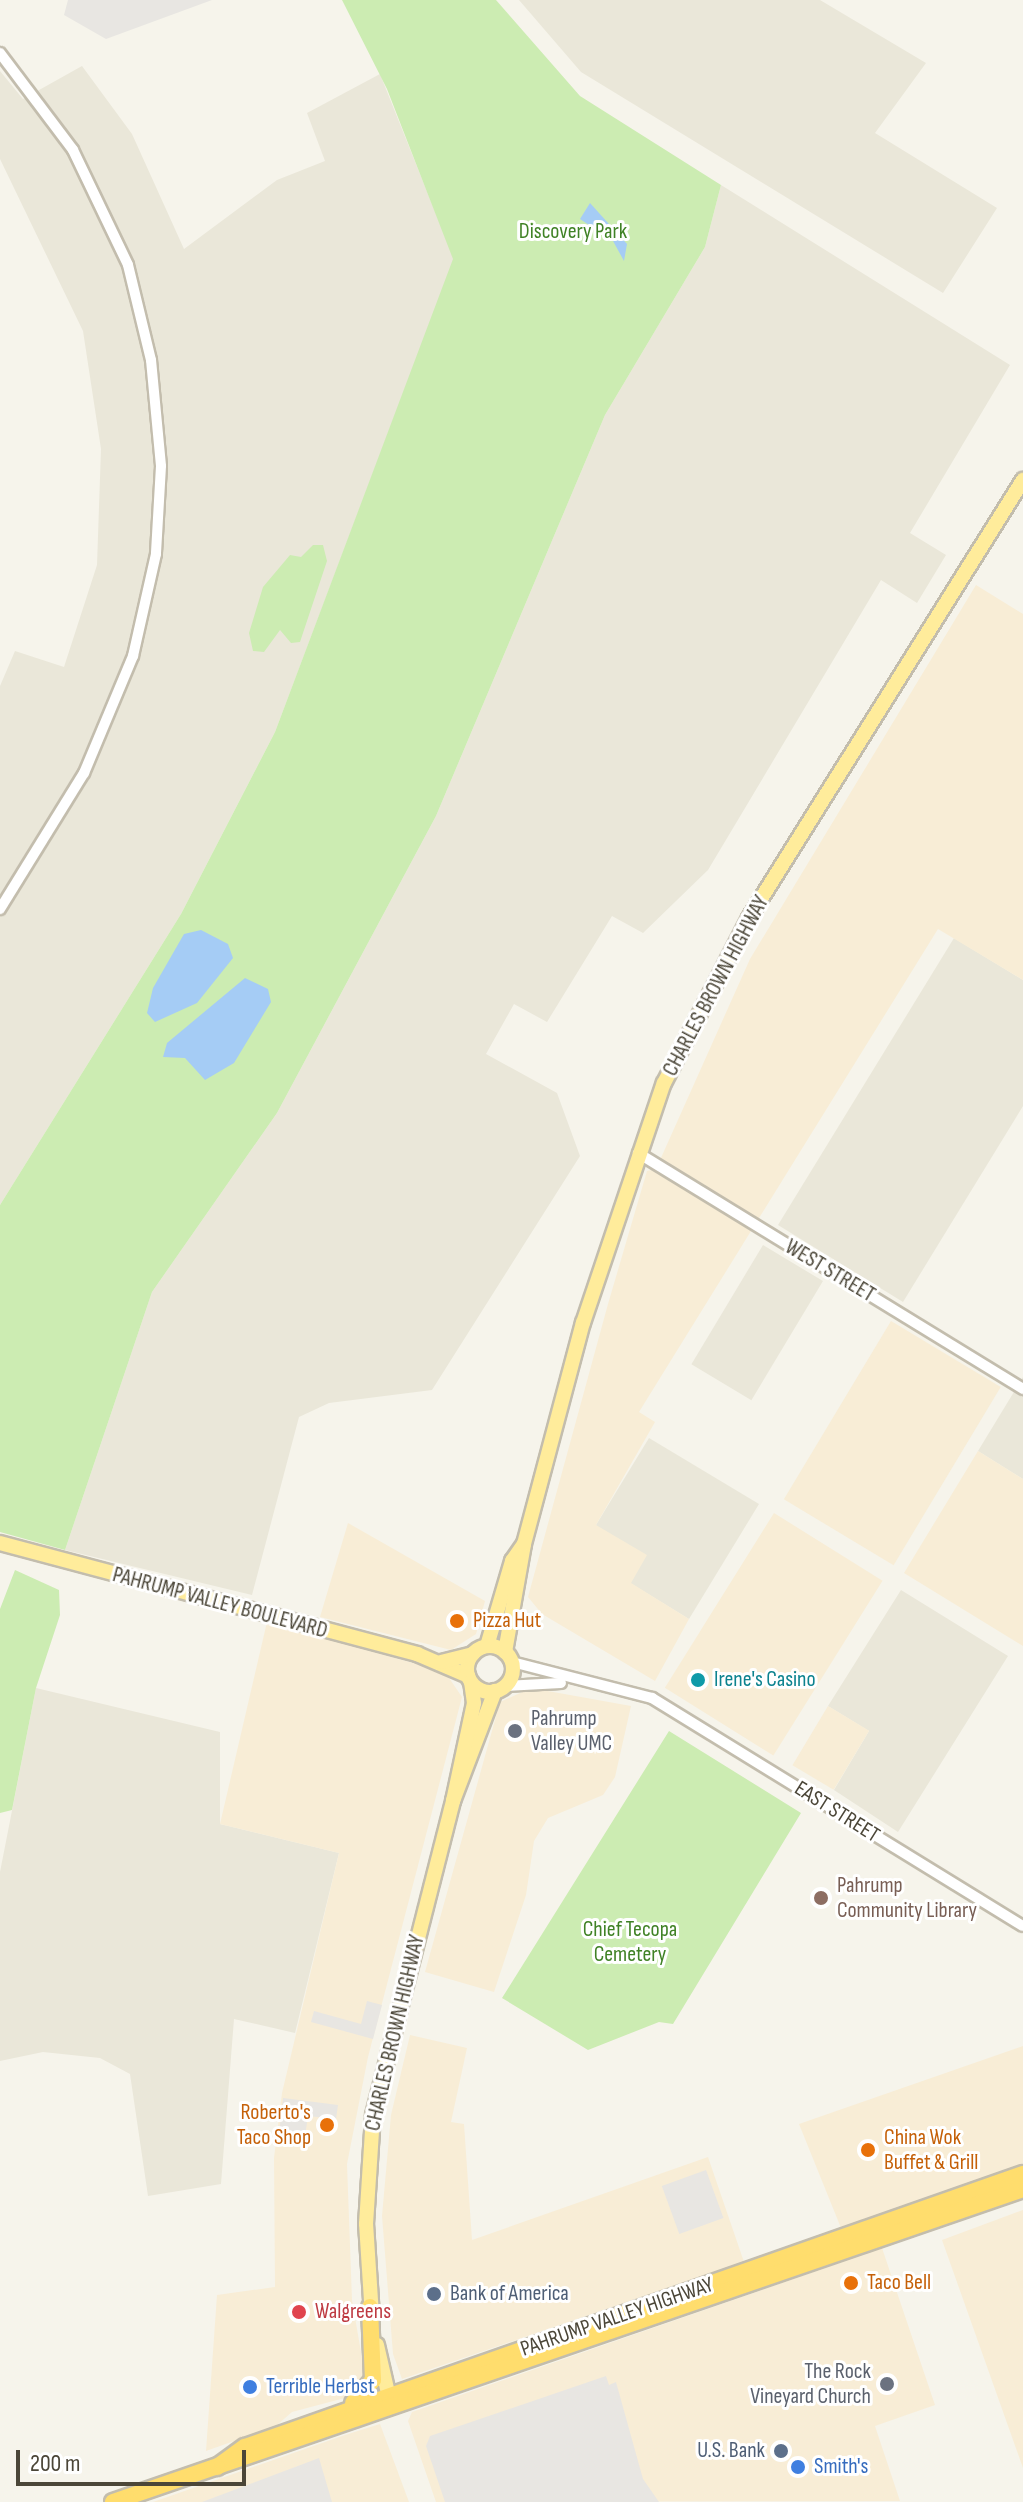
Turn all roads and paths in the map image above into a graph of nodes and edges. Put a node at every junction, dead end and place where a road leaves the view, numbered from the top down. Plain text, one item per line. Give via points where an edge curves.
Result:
1 (0, 53) edge
2 (1023, 480) edge
3 (0, 909) edge
4 (638, 1153) junction
5 (1023, 1389) edge
6 (0, 1543) edge
7 (524, 1544) junction
8 (487, 1646) junction
9 (473, 1654) junction
10 (509, 1657) junction
11 (441, 1662) junction
12 (470, 1679) junction
13 (571, 1683) junction
14 (500, 1689) junction
15 (453, 1801) junction
16 (1023, 1926) edge
17 (1023, 2174) edge
18 (1023, 2189) edge
19 (370, 2307) junction
20 (553, 2339) junction
21 (509, 2370) junction
22 (390, 2404) junction
23 (342, 2413) junction
24 (216, 2468) junction
25 (113, 2502) edge

1 - 3 street via 73,150 128,265 151,360 161,466 156,554 123,684 84,773
2 - 4 main road, CHARLES BROWN HIGHWAY via 749,918 692,1025
4 - 5 street, WEST STREET
4 - 7 main road, CHARLES BROWN HIGHWAY
6 - 11 main road, PAHRUMP VALLEY BOULEVARD
7 - 8 main road, CHARLES BROWN HIGHWAY via 512,1561
7 - 10 main road, CHARLES BROWN HIGHWAY
8 - 9 main road, PAHRUMP VALLEY BOULEVARD
8 - 10 main road
9 - 11 main road, PAHRUMP VALLEY BOULEVARD
9 - 12 main road, CHARLES BROWN HIGHWAY
10 - 13 street
10 - 14 main road, CHARLES BROWN HIGHWAY
11 - 12 main road, PAHRUMP VALLEY BOULEVARD
12 - 14 main road, PAHRUMP VALLEY BOULEVARD
12 - 15 main road, CHARLES BROWN HIGHWAY via 474,1703
13 - 14 street
13 - 16 street, EAST STREET via 652,1698
14 - 15 main road, CHARLES BROWN HIGHWAY via 462,1793
15 - 19 main road, CHARLES BROWN HIGHWAY via 373,2115
17 - 20 highway, PAHRUMP VALLEY HIGHWAY
18 - 21 highway, PAHRUMP VALLEY HIGHWAY
19 - 22 main road, CHARLES BROWN HIGHWAY
19 - 23 highway via 372,2384
20 - 21 highway via 511,2361
20 - 22 highway, PAHRUMP VALLEY HIGHWAY
21 - 22 highway, PAHRUMP VALLEY HIGHWAY
22 - 23 highway, PAHRUMP VALLEY HIGHWAY
22 - 24 highway, PAHRUMP VALLEY HIGHWAY
23 - 24 highway, PAHRUMP VALLEY HIGHWAY via 238,2450
24 - 25 highway, PAHRUMP VALLEY HIGHWAY

